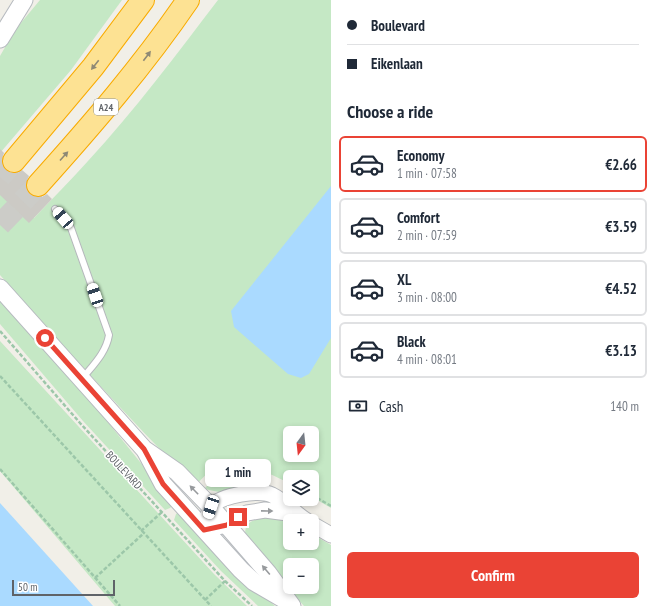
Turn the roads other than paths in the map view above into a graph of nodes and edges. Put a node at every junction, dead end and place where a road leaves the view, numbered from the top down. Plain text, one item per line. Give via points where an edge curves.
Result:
1 (24, 0) edge
2 (144, 0) edge
3 (188, 0) edge
4 (0, 39) edge
5 (14, 162) tunnel mouth
6 (38, 185) tunnel mouth
7 (55, 209) dead end
8 (0, 288) edge
9 (82, 379) junction
10 (144, 449) junction
11 (211, 507) junction
12 (283, 514) edge
13 (297, 514) edge
14 (227, 525) junction
15 (319, 528) edge
16 (204, 530) junction
17 (331, 535) edge
18 (290, 604) edge

1 - 4 main road
2 -> 5 highway via 93,67
6 -> 3 highway, A24 via 132,75
7 - 9 lane via 71,228 109,335 103,353
8 - 9 main road, BOULEVARD
9 - 10 main road, BOULEVARD
11 -> 10 main road, BOULEVARD via 177,472
10 - 16 main road, BOULEVARD via 163,484
11 - 13 street via 226,498 263,493 286,503
11 - 14 main road, BOULEVARD
11 - 16 street
14 -> 12 street via 246,514 265,510
14 - 16 street
18 -> 14 main road, BOULEVARD via 268,573
15 - 17 street
16 - 18 main road, BOULEVARD via 254,582

